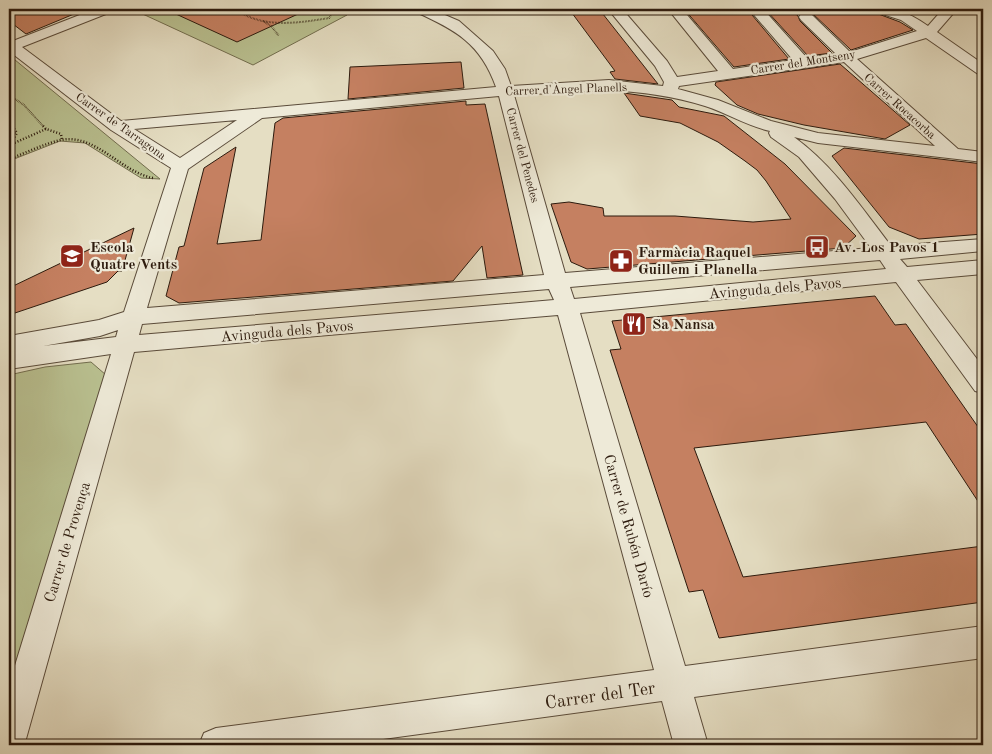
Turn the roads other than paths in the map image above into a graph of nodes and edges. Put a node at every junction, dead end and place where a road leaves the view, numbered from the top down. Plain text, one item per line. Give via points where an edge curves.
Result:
1 (106, 9) edge
2 (421, 9) edge
3 (615, 9) edge
4 (674, 9) edge
5 (756, 9) edge
6 (881, 9) edge
7 (950, 9) edge
8 (806, 17) dead end
9 (930, 32) junction
10 (10, 45) edge
11 (847, 57) junction
12 (803, 63) junction
13 (983, 71) edge
14 (728, 73) junction
15 (671, 87) junction
16 (506, 91) junction
17 (261, 112) junction
18 (765, 125) junction
19 (117, 126) junction
20 (951, 152) junction
21 (983, 157) edge
22 (180, 166) junction
23 (983, 245) edge
24 (886, 253) junction
25 (983, 267) edge
26 (901, 276) junction
27 (556, 280) junction
28 (566, 307) junction
29 (133, 317) junction
30 (9, 344) edge
31 (126, 345) junction
32 (9, 360) edge
33 (983, 384) edge
34 (983, 642) edge
35 (674, 685) junction
36 (9, 739) edge
37 (216, 745) edge
38 (691, 745) edge

1 - 10 street
2 - 16 street, Carrer del Penedes via 454,24 488,54
3 - 15 street via 662,64
4 - 14 street
5 - 12 street
6 - 9 street via 906,17
7 - 9 street
8 - 11 street, Carrer Rocacorba
9 - 11 street, Carrer del Montseny
9 - 13 street
10 - 19 street, Carrer de Tarragona
11 - 12 street, Carrer del Montseny
11 - 20 street, Carrer Rocacorba
12 - 14 street, Carrer del Montseny
14 - 15 street, Carrer del Montseny
15 - 16 street, Carrer d'Àngel Planells via 609,85
15 - 18 street, Carrer d'Àngel Planells
16 - 17 street, Carrer d'Àngel Planells
16 - 27 street, Carrer del Penedes
17 - 19 street, Carrer d'Àngel Planells
17 - 22 street, Carrer d'Àngel Planells
18 - 20 street, Carrer d'Àngel Planells via 818,138
18 - 24 street via 805,153
19 - 22 street, Carrer de Tarragona
20 - 21 street, Carrer d'Àngel Planells
22 - 29 street, Carrer de Tarragona
23 - 24 street, Avinguda dels Pavos
24 - 26 street
24 - 27 street, Avinguda dels Pavos
25 - 26 street, Avinguda dels Pavos
26 - 28 street, Avinguda dels Pavos
26 - 33 street
27 - 28 street
27 - 29 street, Avinguda dels Pavos
28 - 31 street, Avinguda dels Pavos
28 - 35 street, Carrer de Rubén Darío
29 - 30 street, Avinguda dels Pavos via 100,328
29 - 31 street, Carrer de Tarragona
31 - 32 street, Avinguda dels Pavos
31 - 36 street, Carrer de Provença
34 - 35 street, Carrer del Ter
35 - 37 street, Carrer del Ter
35 - 38 street, Carrer de Rubén Darío

